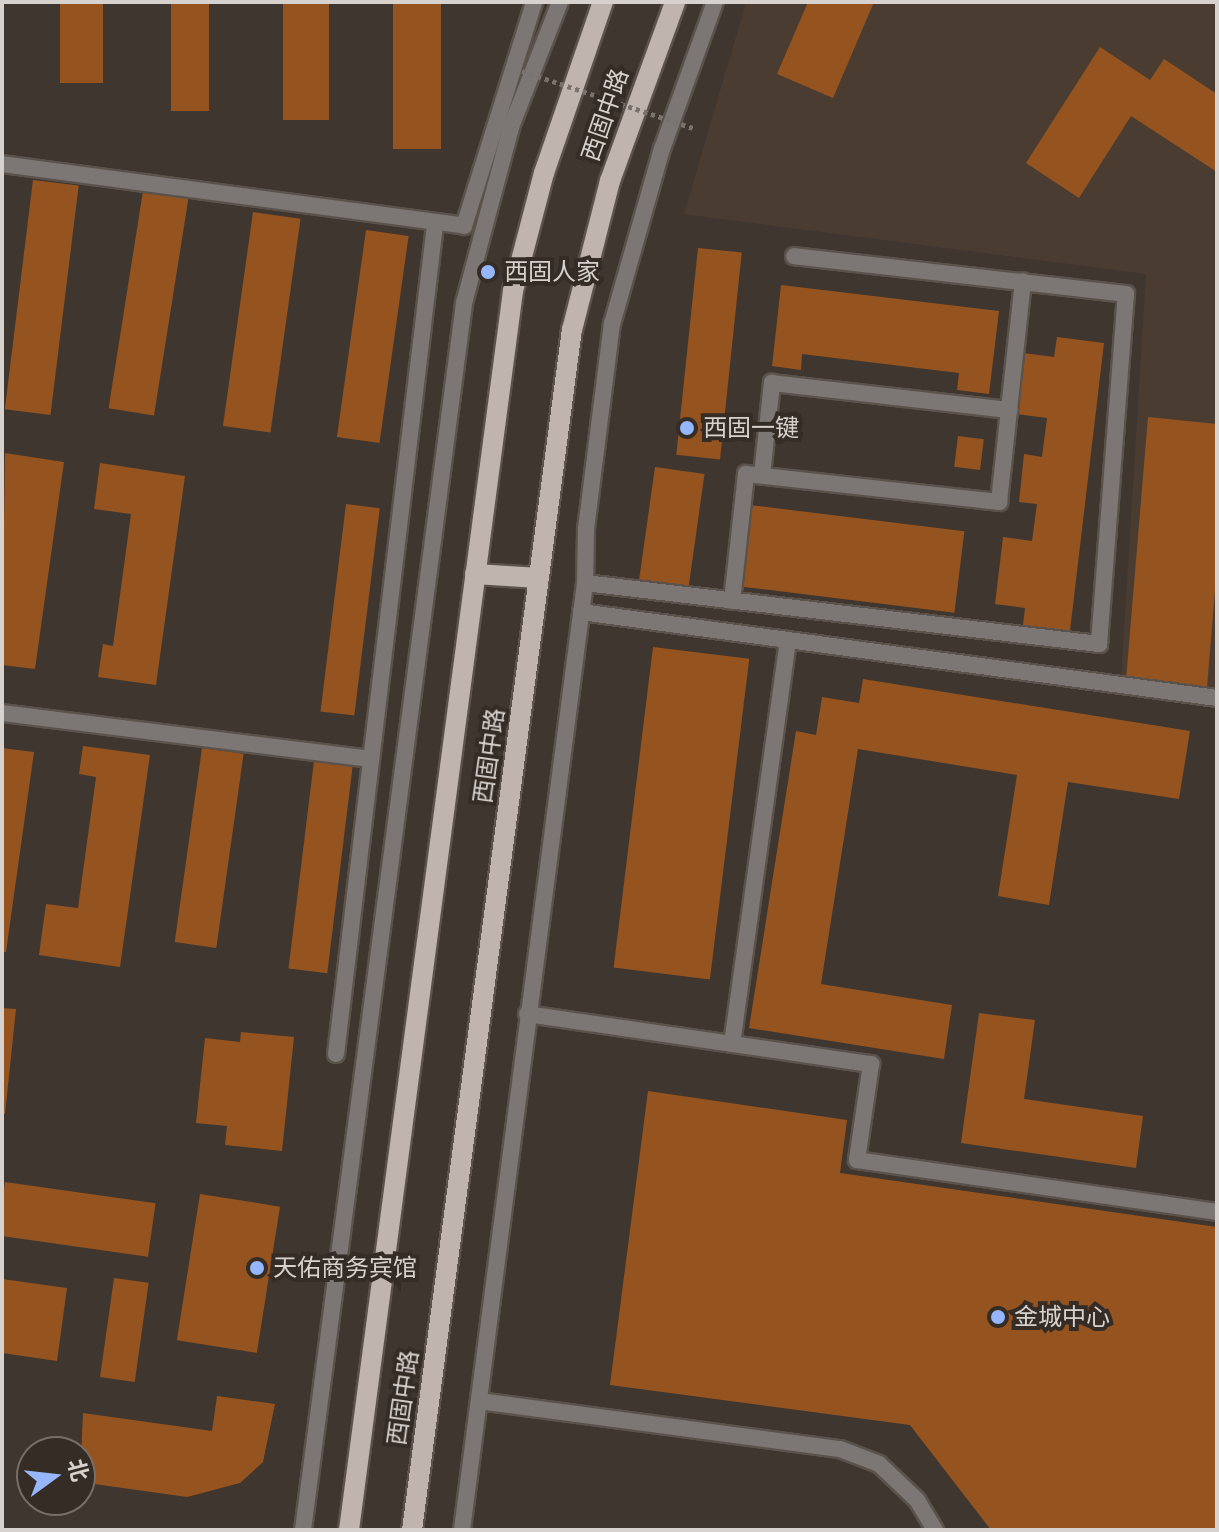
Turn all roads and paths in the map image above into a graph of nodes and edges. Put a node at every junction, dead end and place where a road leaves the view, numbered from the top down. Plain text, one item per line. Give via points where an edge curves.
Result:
1 (534, 2) edge
2 (560, 2) edge
3 (603, 2) edge
4 (675, 2) edge
5 (715, 2) edge
6 (522, 71) dead end
7 (693, 128) dead end
8 (2, 164) edge
9 (435, 225) junction
10 (794, 256) dead end
11 (1023, 281) junction
12 (1009, 410) junction
13 (762, 475) junction
14 (475, 574) junction
15 (539, 578) junction
16 (585, 583) junction
17 (732, 601) junction
18 (581, 612) junction
19 (788, 640) junction
20 (1217, 698) edge
21 (2, 713) edge
22 (371, 759) junction
23 (527, 1014) junction
24 (732, 1044) junction
25 (336, 1054) dead end
26 (1217, 1212) edge
27 (479, 1401) junction
28 (303, 1530) edge
29 (349, 1530) edge
30 (412, 1530) edge
31 (462, 1530) edge
32 (935, 1530) edge

1 - 9 street via 464,226
2 - 28 street via 511,127 464,303
3 - 14 main road, 西固中路 via 544,173 513,291
4 - 15 main road, 西固中路 via 610,181 572,330
5 - 16 street via 662,149 612,324 586,529
6 - 7 path, bridge
8 - 9 street
9 - 22 street
10 - 11 street
11 - 12 street
11 - 17 street via 1126,294 1099,644
12 - 13 street via 772,383
12 - 13 street via 999,502
13 - 17 street via 746,474
14 - 15 main road
14 - 29 main road, 西固中路
15 - 30 main road, 西固中路
16 - 17 street
16 - 18 street
18 - 19 street
18 - 23 street
19 - 20 street
19 - 24 street
21 - 22 street
22 - 25 street
23 - 24 street
23 - 27 street
24 - 26 street via 871,1064 857,1160
27 - 31 street
27 - 32 street via 840,1449 879,1464 917,1500

